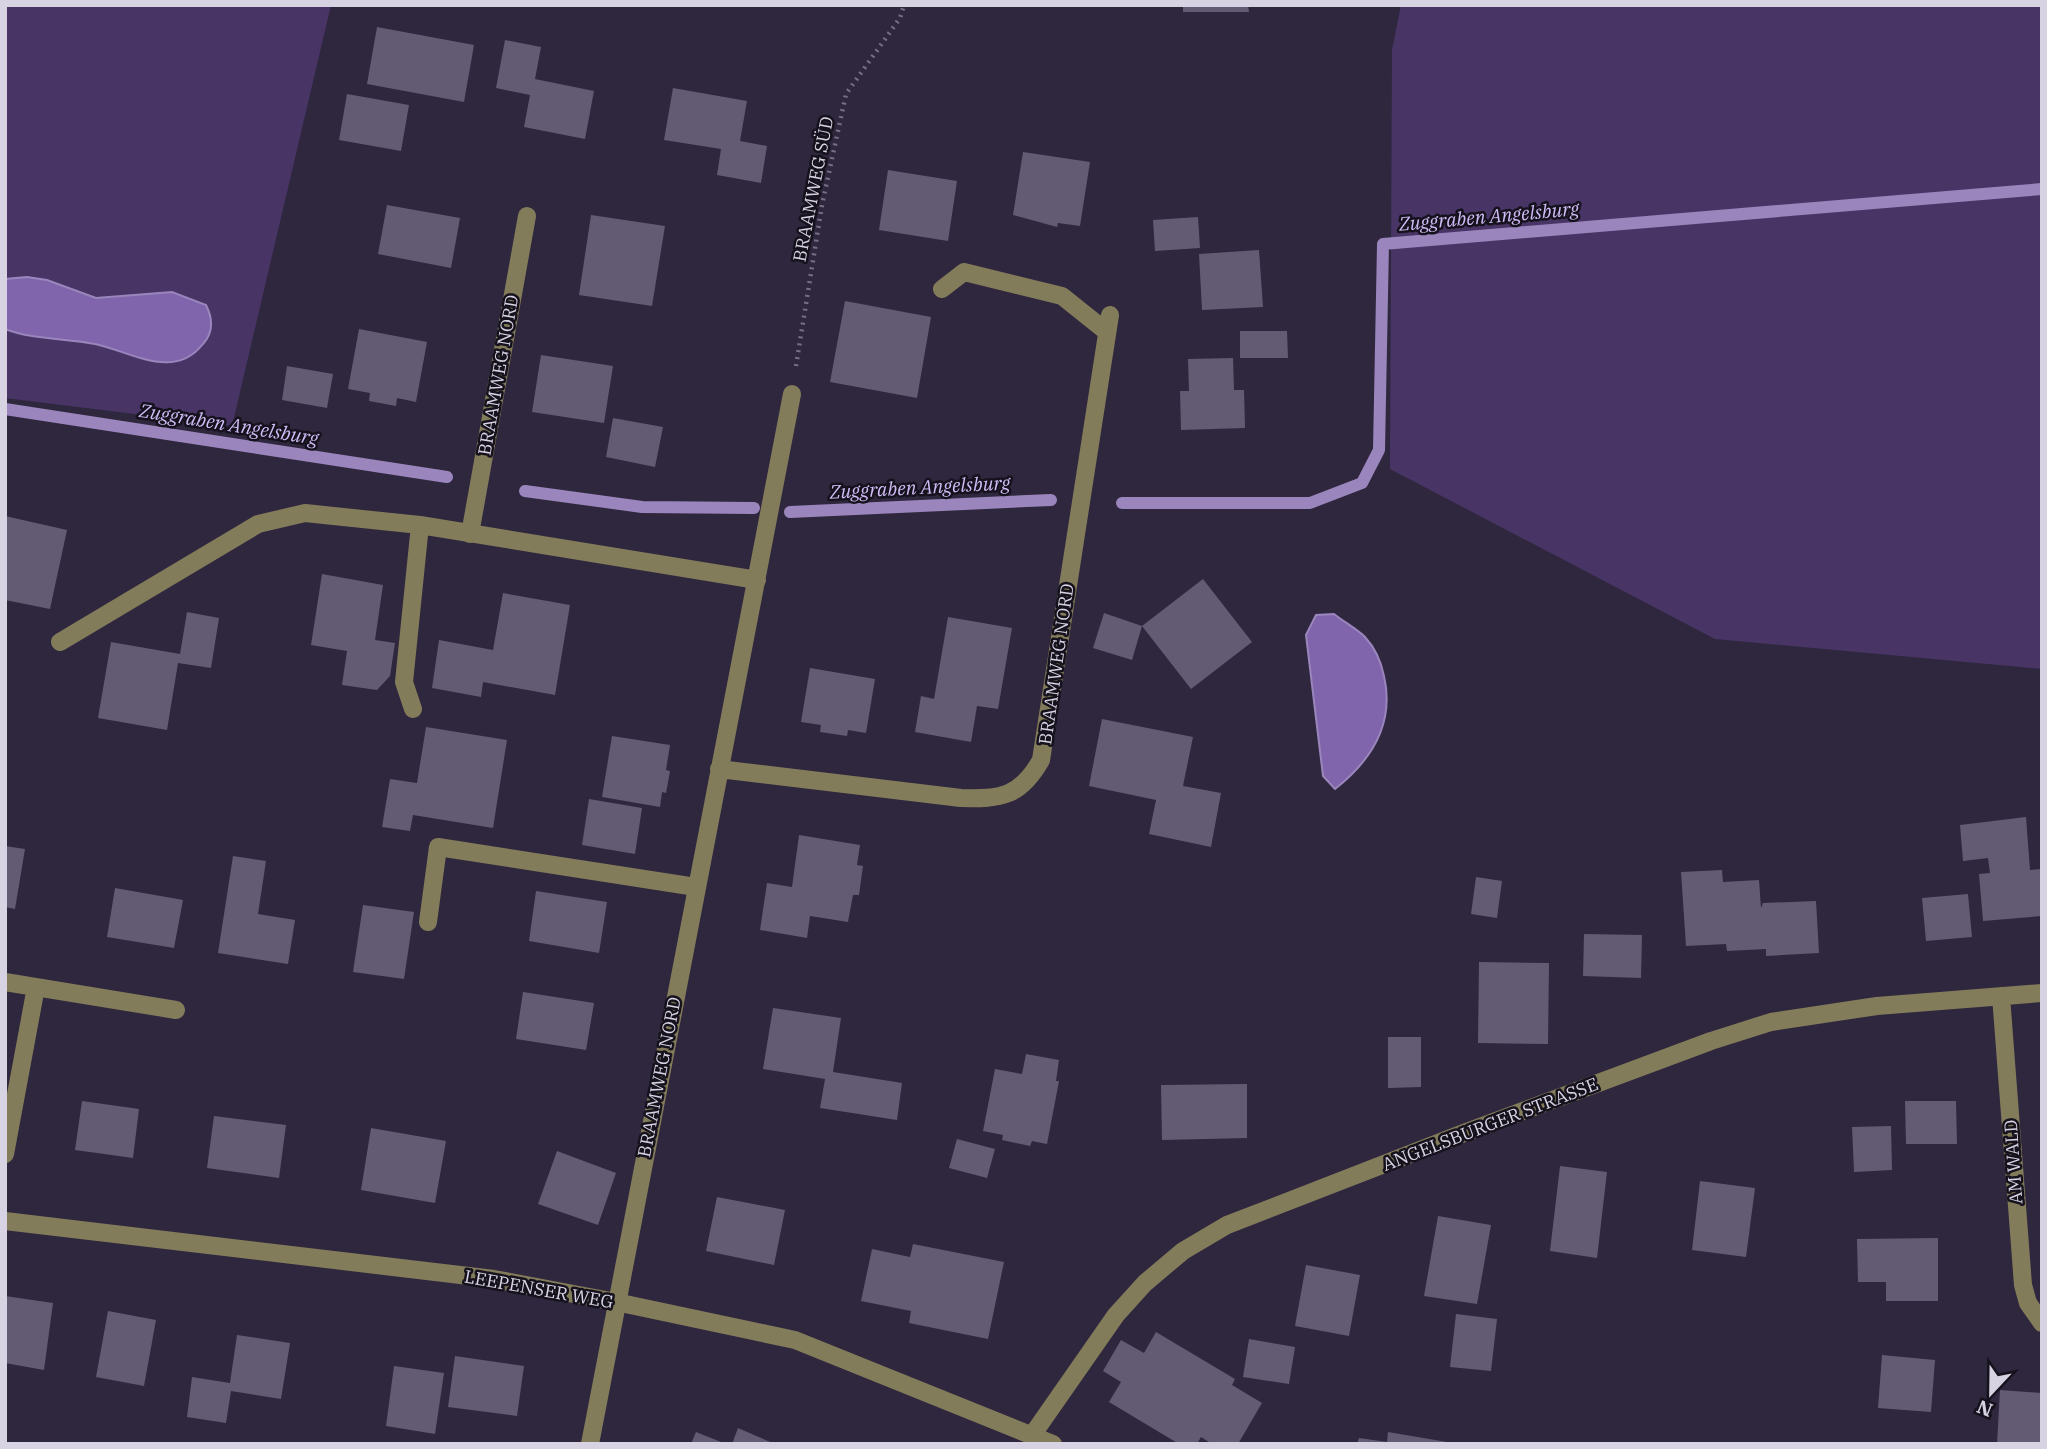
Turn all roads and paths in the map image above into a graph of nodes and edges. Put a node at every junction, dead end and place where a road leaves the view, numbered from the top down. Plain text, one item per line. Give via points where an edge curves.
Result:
1 (904, 5) edge
2 (527, 216) dead end
3 (942, 289) dead end
4 (792, 394) joint
5 (420, 525) junction
6 (470, 534) junction
7 (757, 580) junction
8 (60, 642) dead end
9 (413, 709) dead end
10 (719, 769) junction
11 (696, 887) junction
12 (428, 922) dead end
13 (5, 982) edge
14 (36, 987) junction
15 (2042, 993) edge
16 (2001, 996) junction
17 (176, 1010) dead end
18 (5, 1154) edge
19 (5, 1221) edge
20 (616, 1302) junction
21 (2042, 1323) edge
22 (1033, 1434) junction
23 (590, 1444) edge
24 (1053, 1444) edge

1 - 4 path, BRAAMWEG SÜD via 900,18 846,94 822,205
2 - 6 street, BRAAMWEG NORD
3 - 10 street, BRAAMWEG NORD via 964,272 1062,296 1108,324 1041,760 1032,777 997,799
4 - 7 street, BRAAMWEG NORD
5 - 6 street
5 - 8 street via 305,513 258,524
5 - 9 street via 404,682
6 - 7 street
7 - 10 street, BRAAMWEG NORD
10 - 11 street, BRAAMWEG NORD
11 - 12 street via 438,847
11 - 20 street, BRAAMWEG NORD
13 - 14 street
14 - 17 street
14 - 18 street
15 - 16 street, ANGELSBURGER STRASSE
16 - 21 street, AM WALD via 2023,1285 2028,1303
16 - 22 street, ANGELSBURGER STRASSE via 1877,1006 1771,1023 1227,1225 1183,1251 1123,1307
19 - 20 street, LEEPENSER WEG via 481,1278
20 - 22 street, LEEPENSER WEG via 795,1340
20 - 23 street, BRAAMWEG NORD
22 - 24 street, LEEPENSER WEG

